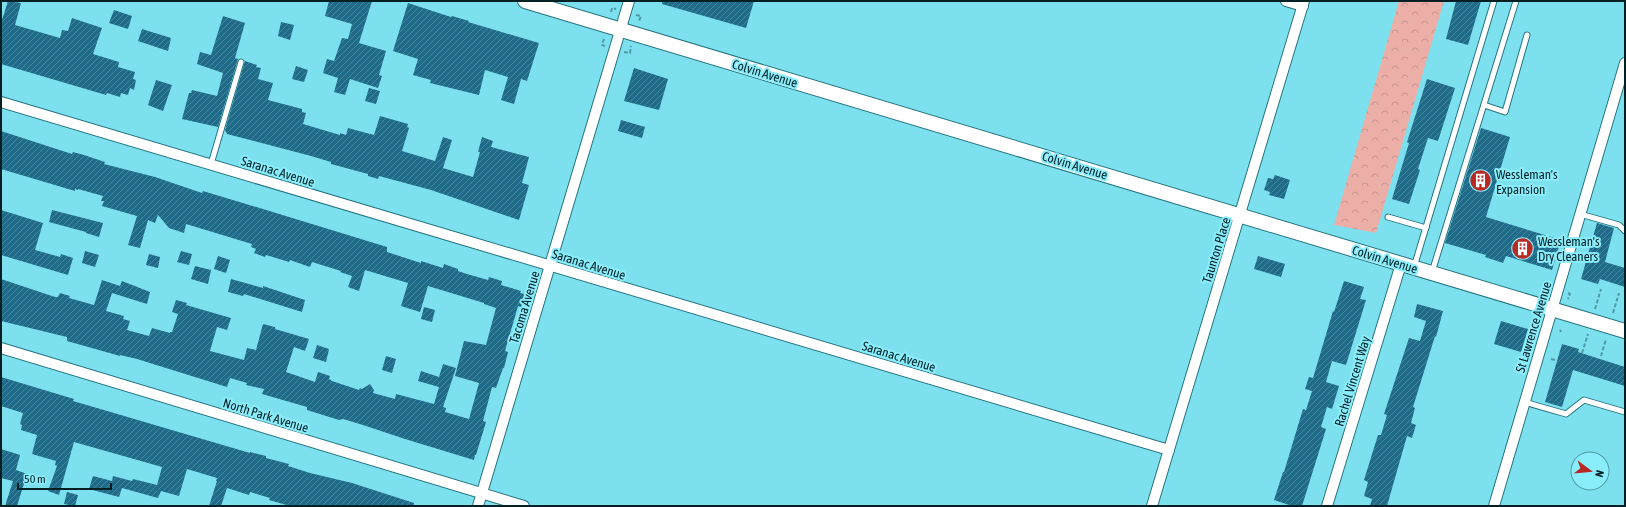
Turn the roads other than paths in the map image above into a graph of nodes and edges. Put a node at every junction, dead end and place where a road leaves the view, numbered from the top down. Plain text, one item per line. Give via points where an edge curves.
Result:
1 (525, 1) edge
2 (629, 1) edge
3 (1286, 1) edge
4 (1494, 1) edge
5 (1516, 1) edge
6 (1304, 4) edge
7 (621, 30) junction
8 (1528, 36) dead end
9 (241, 62) dead end
10 (1625, 63) edge
11 (1, 102) edge
12 (1484, 106) junction
13 (211, 164) junction
14 (1580, 214) junction
15 (1240, 215) junction
16 (1388, 217) dead end
17 (1426, 228) junction
18 (1625, 231) edge
19 (550, 266) junction
20 (1408, 266) junction
21 (1432, 273) junction
22 (1552, 309) junction
23 (1625, 331) edge
24 (1, 348) edge
25 (1524, 402) junction
26 (1625, 412) edge
27 (1169, 450) junction
28 (482, 494) junction
29 (478, 506) edge
30 (524, 506) edge
31 (1152, 506) edge
32 (1327, 506) edge
33 (1494, 506) edge

1 - 7 street, Colvin Avenue
2 - 7 street, Tacoma Avenue
3 - 6 street
4 - 17 lane
5 - 12 lane
6 - 15 street, Taunton Place
7 - 15 street, Colvin Avenue
7 - 19 street, Tacoma Avenue
8 - 12 lane via 1505,112
9 - 13 lane
10 - 14 street, St Lawrence Avenue
11 - 13 street, Saranac Avenue
12 - 21 lane
13 - 19 street, Saranac Avenue
14 - 18 lane via 1619,225
14 - 22 street, St Lawrence Avenue
15 - 20 street, Colvin Avenue
15 - 27 street, Taunton Place
16 - 17 lane
17 - 20 lane
19 - 27 street, Saranac Avenue
19 - 28 street, Tacoma Avenue
20 - 21 street, Colvin Avenue
20 - 32 street, Rachel Vincent Way
21 - 22 street, Colvin Avenue
22 - 23 street, Colvin Avenue
22 - 25 street, St Lawrence Avenue
24 - 28 street, North Park Avenue
25 - 26 lane via 1566,414 1584,400
25 - 33 street, St Lawrence Avenue
27 - 31 street, Taunton Place
28 - 29 street, Tacoma Avenue
28 - 30 street, North Park Avenue

